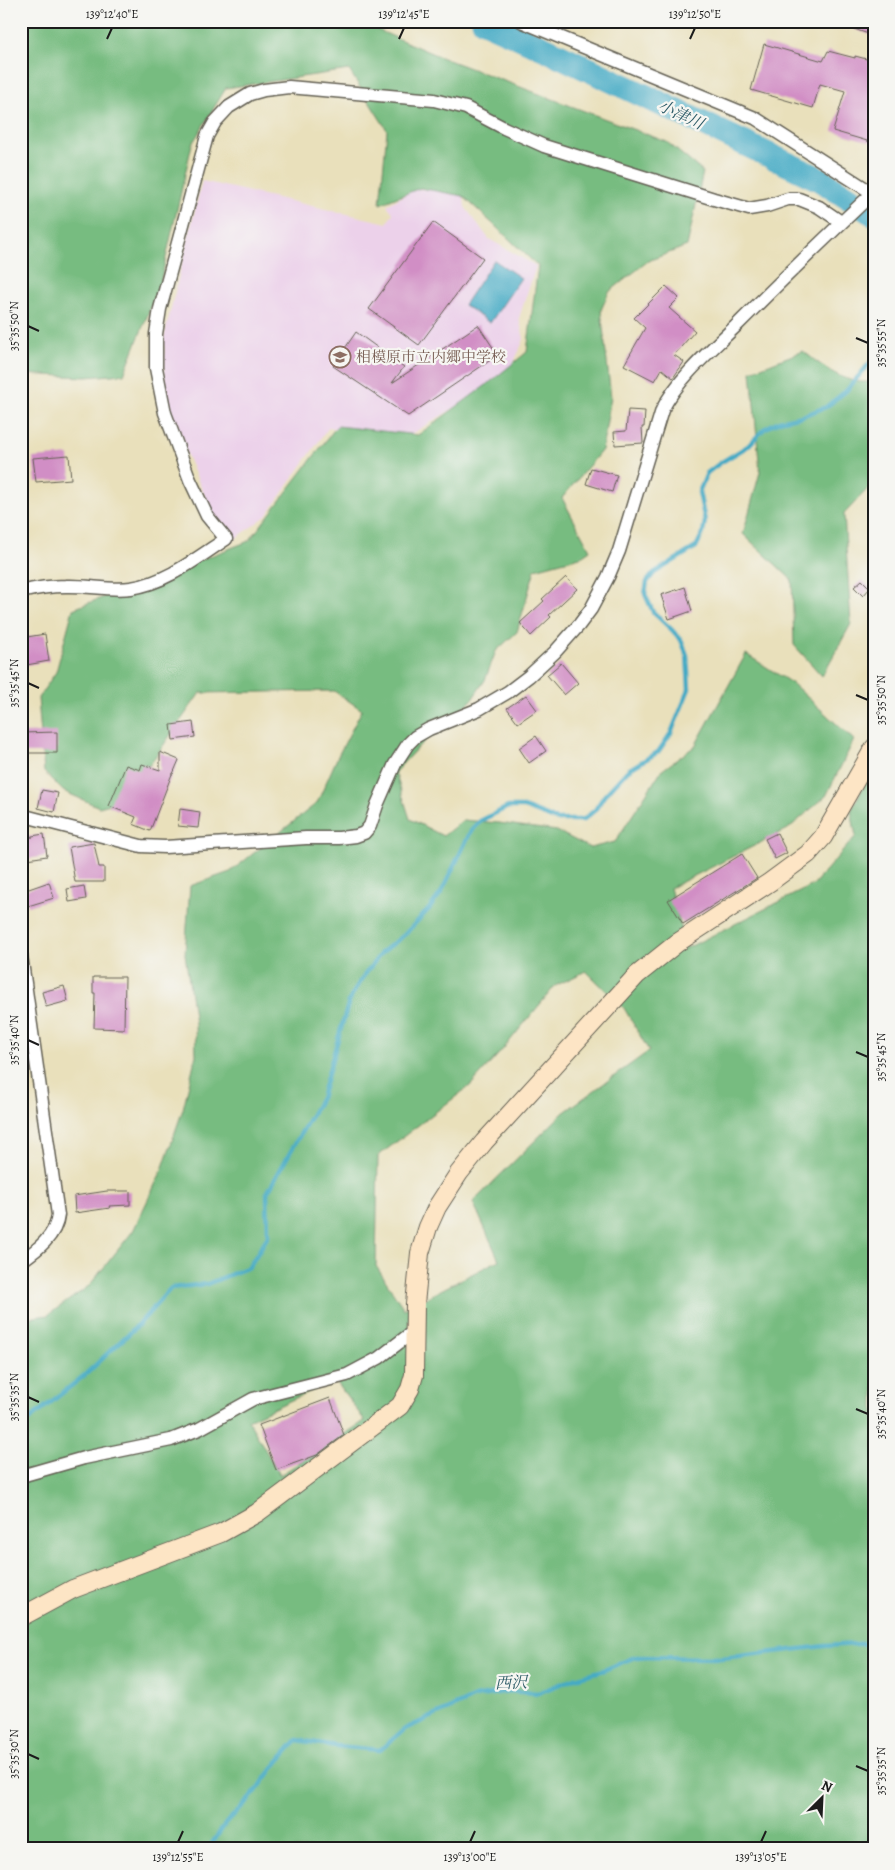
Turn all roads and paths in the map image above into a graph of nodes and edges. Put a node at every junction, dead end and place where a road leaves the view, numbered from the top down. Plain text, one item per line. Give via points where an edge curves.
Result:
1 (521, 21) edge
2 (873, 193) edge
3 (841, 222) junction
4 (21, 592) edge
5 (874, 748) edge
6 (21, 815) edge
7 (21, 955) edge
8 (21, 1262) edge
9 (414, 1331) junction
10 (21, 1476) edge
11 (21, 1616) edge

1 - 2 street via 755,118
2 - 3 street
3 - 4 street via 819,207 799,199 749,209 714,199 544,146 476,112 450,103 289,87 250,94 222,114 207,136 162,297 155,347 165,413 199,500 207,516 226,539 163,578 145,585 116,589 67,586
3 - 6 street via 706,355 669,397 662,410 619,551 602,589 579,625 539,667 497,700 429,729 408,744 395,764 370,826 364,833 339,838 153,847
5 - 9 street via 823,837 812,850 770,882 677,943 637,975 465,1166 444,1195 424,1239 418,1268
7 - 8 street via 58,1215 51,1235
9 - 10 street via 364,1368 253,1399 199,1429 171,1440
9 - 11 street via 414,1375 400,1406 278,1499 221,1533 73,1589

